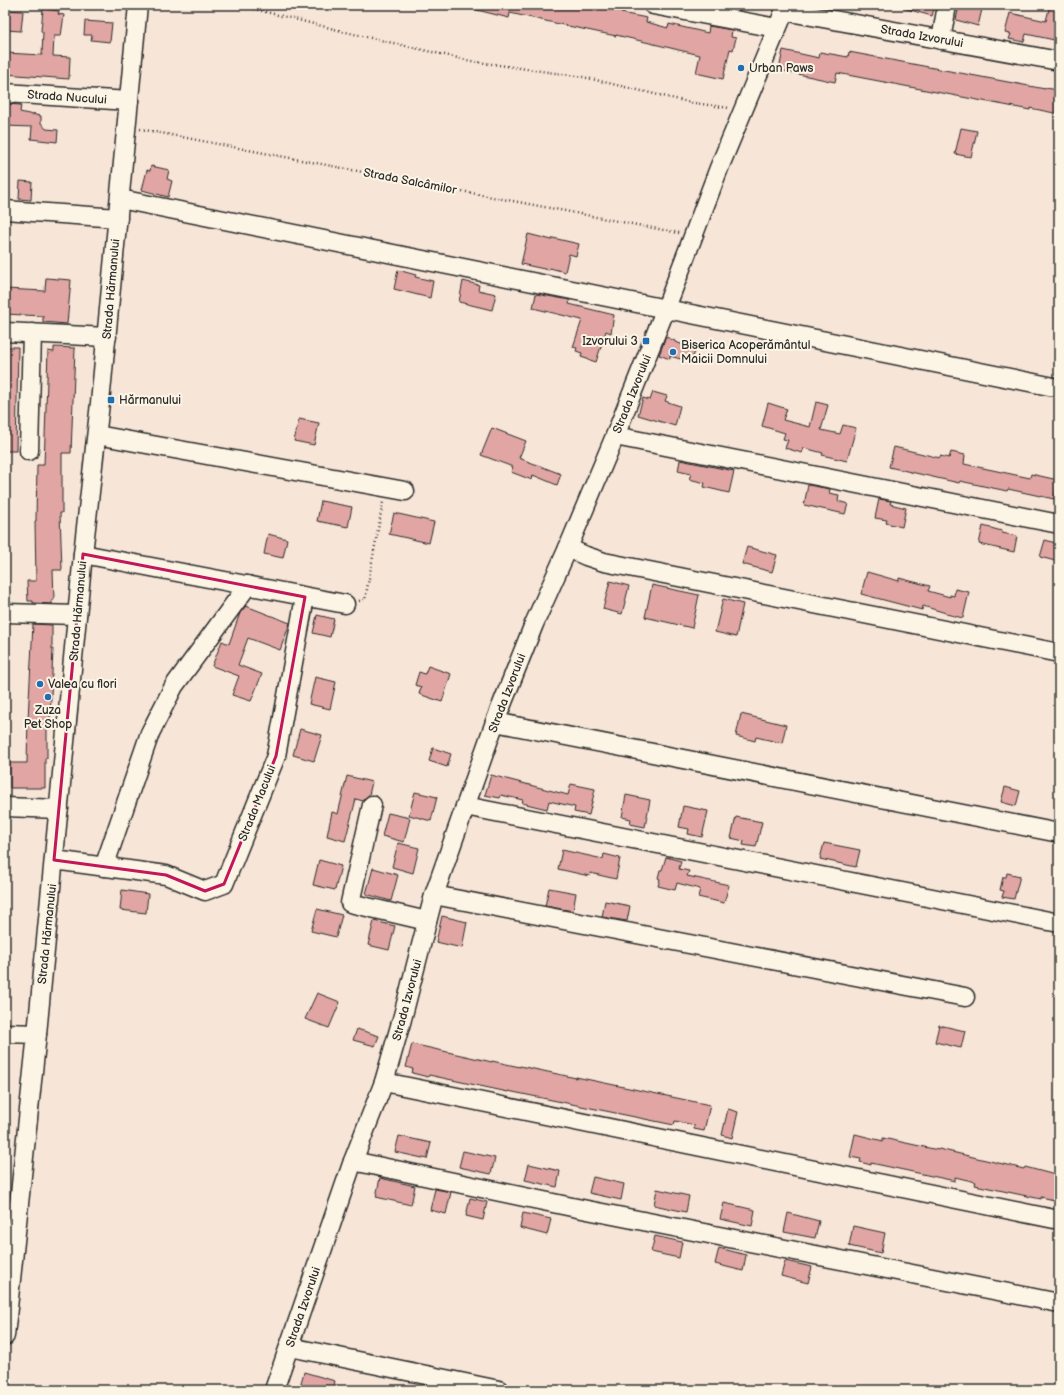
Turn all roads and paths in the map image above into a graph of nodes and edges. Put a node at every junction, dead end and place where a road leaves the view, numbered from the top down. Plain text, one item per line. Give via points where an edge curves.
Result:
1 (138, 5) edge
2 (238, 5) edge
3 (653, 5) edge
4 (947, 5) edge
5 (786, 8) edge
6 (777, 28) junction
7 (941, 40) junction
8 (1059, 61) edge
9 (5, 93) edge
10 (129, 101) junction
11 (744, 110) junction
12 (127, 127) junction
13 (120, 199) junction
14 (5, 210) edge
15 (118, 218) junction
16 (693, 236) junction
17 (666, 308) junction
18 (5, 332) edge
19 (32, 333) junction
20 (107, 337) junction
21 (1059, 388) edge
22 (97, 435) junction
23 (615, 436) junction
24 (29, 451) dead end
25 (386, 487) junction
26 (405, 490) dead end
27 (1059, 524) edge
28 (568, 548) junction
29 (83, 554) junction
30 (248, 586) junction
31 (305, 596) junction
32 (345, 604) joint
33 (5, 613) edge
34 (77, 615) junction
35 (1059, 653) edge
36 (495, 722) junction
37 (372, 805) dead end
38 (465, 806) junction
39 (5, 808) edge
40 (59, 809) junction
41 (1059, 833) edge
42 (54, 860) junction
43 (104, 867) junction
44 (434, 894) junction
45 (427, 921) junction
46 (1059, 923) edge
47 (965, 997) dead end
48 (5, 1033) edge
49 (37, 1034) junction
50 (384, 1082) junction
51 (353, 1161) junction
52 (1059, 1220) edge
53 (1059, 1302) edge
54 (5, 1336) edge
55 (290, 1347) junction
56 (274, 1390) edge
57 (499, 1390) edge

1 - 10 street, Strada Hărmanului
2 - 11 path via 471,61 583,77 688,102
3 - 6 street
4 - 7 street
5 - 6 street, Strada Izvorului
5 - 7 street, Strada Izvorului
6 - 11 street, Strada Izvorului
7 - 8 street, Strada Izvorului
9 - 10 street, Strada Nucului
10 - 12 street, Strada Hărmanului
11 - 16 street, Strada Izvorului
12 - 13 street, Strada Hărmanului
12 - 16 path, Strada Salcâmilor
13 - 15 street, Strada Hărmanului
13 - 17 street
14 - 15 street
15 - 20 street, Strada Hărmanului
16 - 17 street, Strada Izvorului
17 - 21 street
17 - 23 street, Strada Izvorului
18 - 19 street
19 - 20 street
19 - 24 street
20 - 22 street, Strada Hărmanului
22 - 25 street
22 - 29 street, Strada Hărmanului
23 - 27 street
23 - 28 street, Strada Izvorului
25 - 26 street
25 - 32 path via 365,600
28 - 35 street via 604,562
28 - 36 street, Strada Izvorului
29 - 30 street
29 - 34 street, Strada Hărmanului
30 - 31 street
30 - 43 street via 170,693 150,733
31 - 32 street
31 - 43 street, Strada Macului via 276,756 224,884 205,891 166,875
33 - 34 street
34 - 40 street, Strada Hărmanului
36 - 38 street, Strada Izvorului
36 - 41 street
37 - 45 street via 350,903
38 - 44 street, Strada Izvorului
38 - 46 street
39 - 40 street
40 - 42 street, Strada Hărmanului
42 - 43 street, Strada Macului
42 - 49 street, Strada Hărmanului
44 - 45 street, Strada Izvorului
44 - 47 street
45 - 50 street, Strada Izvorului
48 - 49 street
49 - 54 street, Strada Hărmanului
50 - 51 street, Strada Izvorului
50 - 52 street
51 - 53 street
51 - 55 street, Strada Izvorului
55 - 56 street, Strada Izvorului
55 - 57 street

